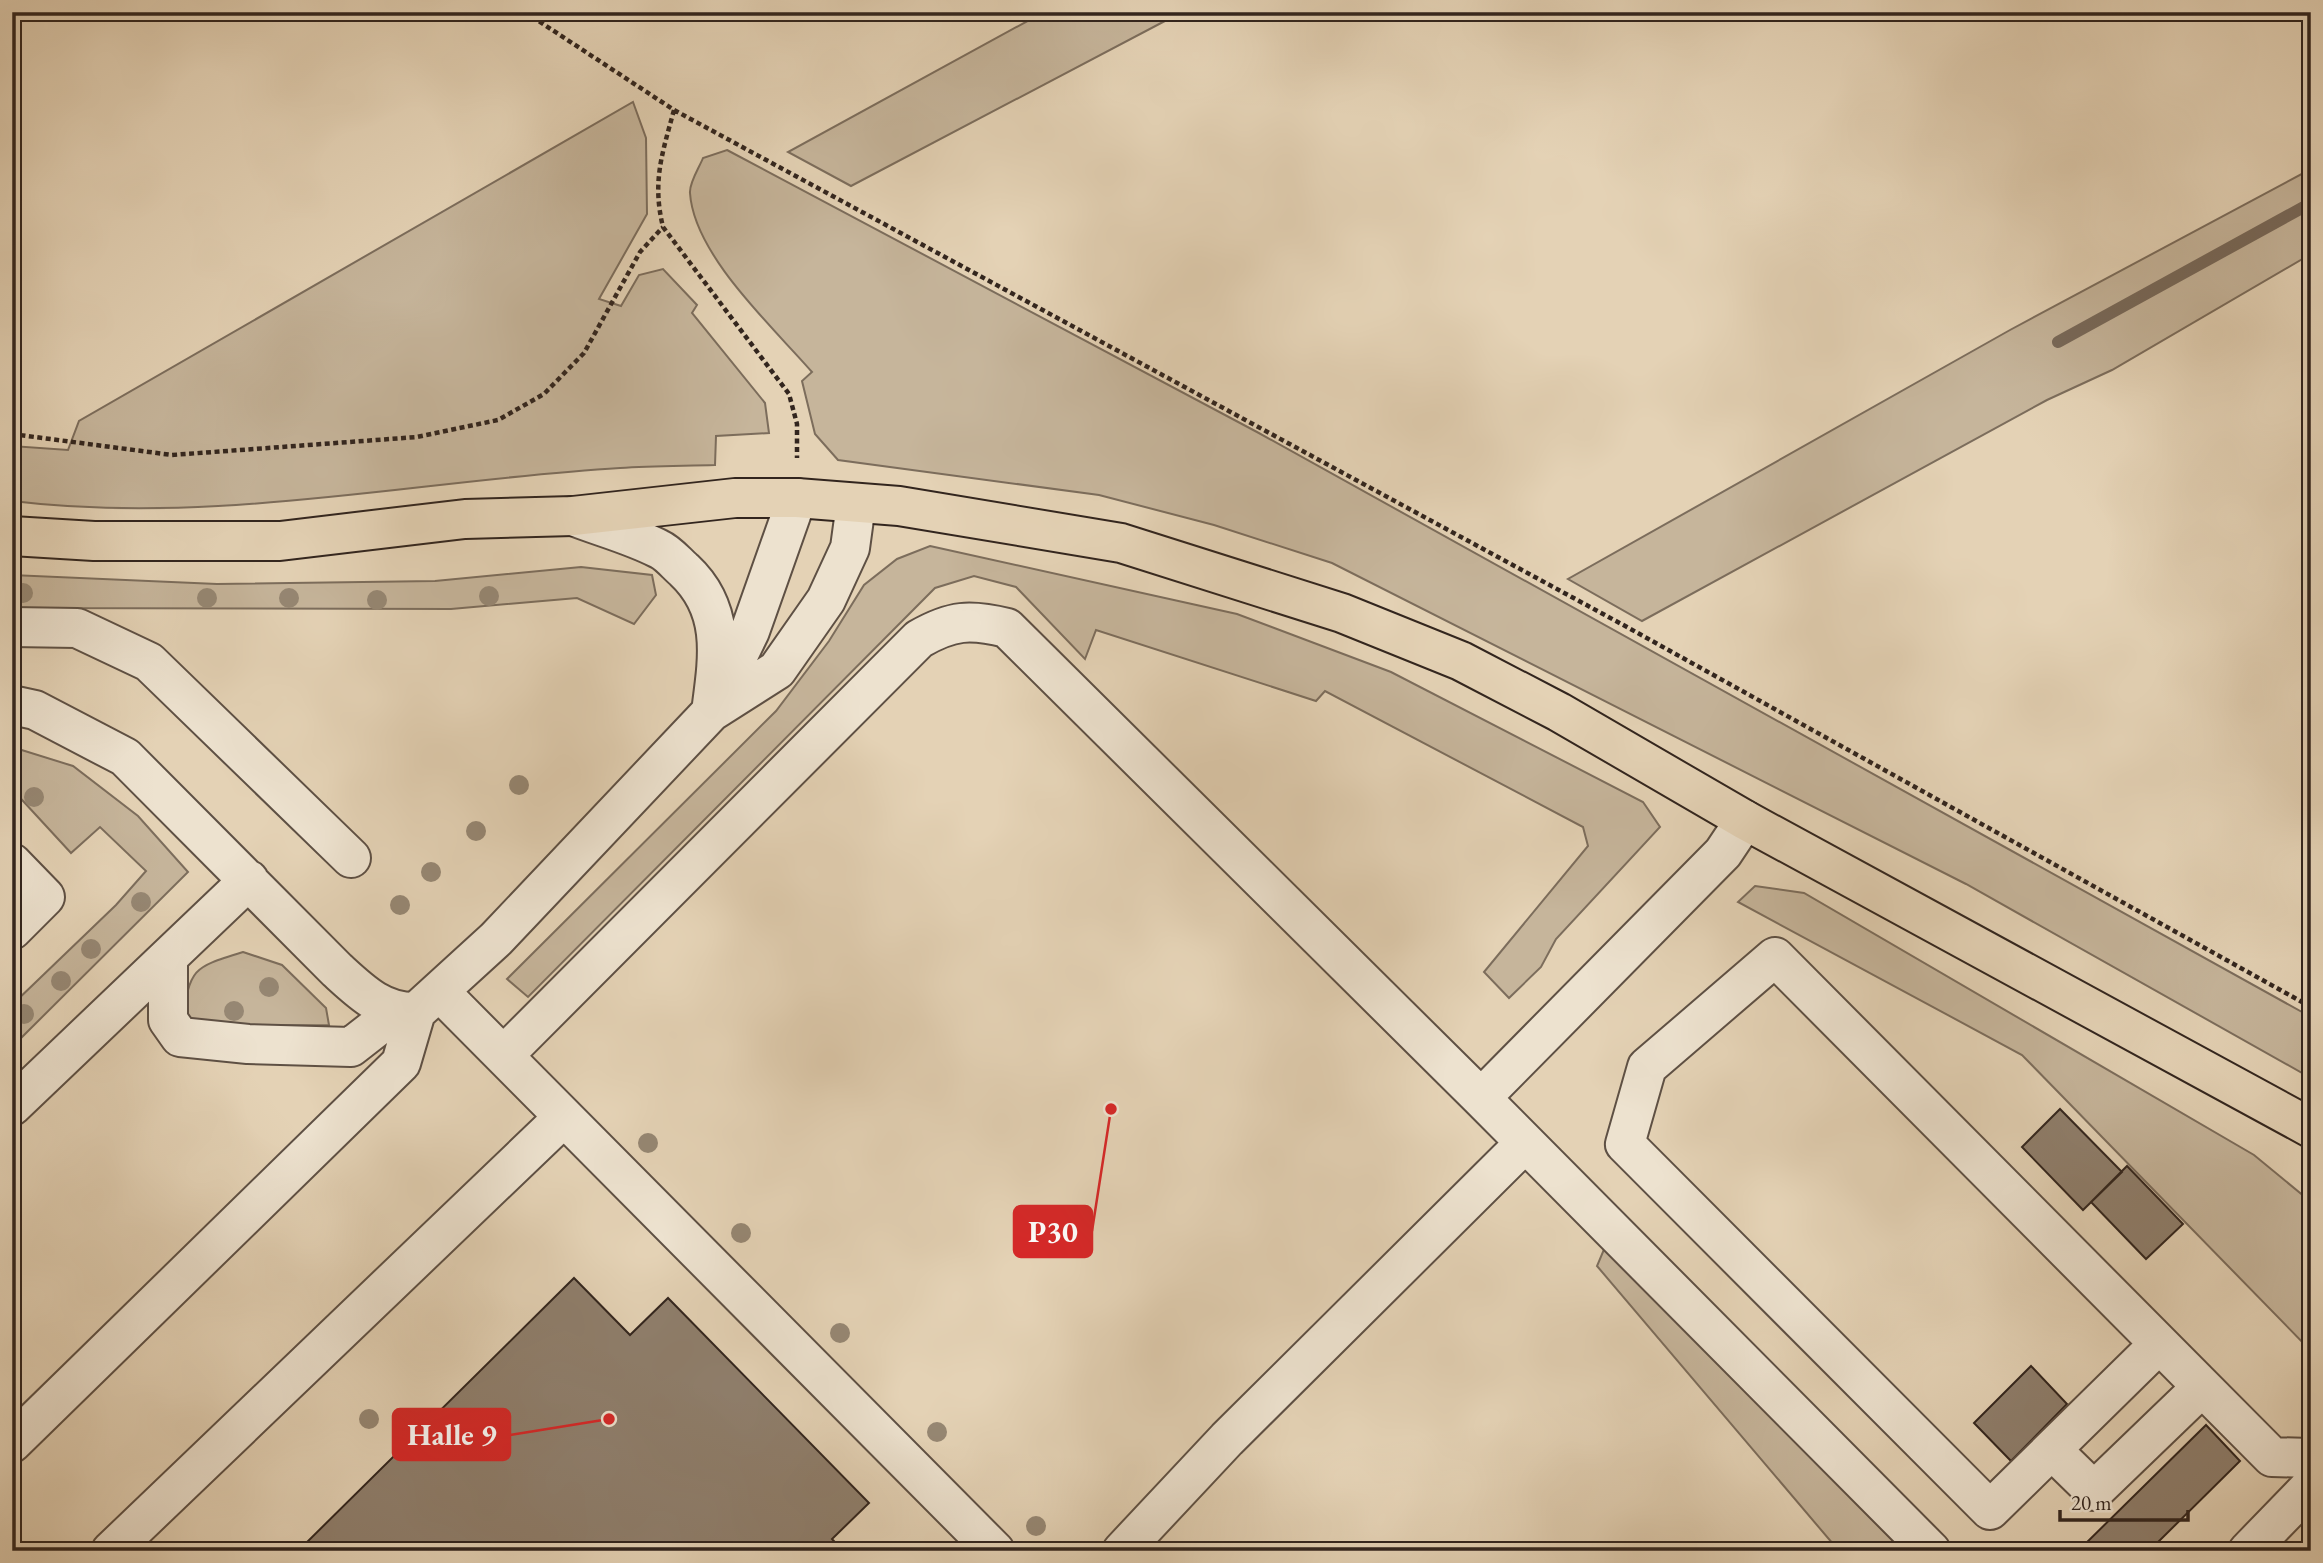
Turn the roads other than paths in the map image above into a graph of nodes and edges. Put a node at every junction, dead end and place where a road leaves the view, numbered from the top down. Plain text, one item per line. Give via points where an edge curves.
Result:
1 (797, 498) junction
2 (856, 504) junction
3 (573, 516) junction
4 (12, 536) edge
5 (12, 626) edge
6 (12, 705) edge
7 (711, 712) junction
8 (1745, 820) junction
9 (351, 858) dead end
10 (12, 863) edge
11 (249, 880) junction
12 (12, 930) edge
13 (168, 958) junction
14 (417, 1006) junction
15 (504, 1055) junction
16 (1481, 1098) junction
17 (12, 1106) edge
18 (564, 1116) junction
19 (2311, 1128) edge
20 (1525, 1143) junction
21 (2160, 1344) junction
22 (2202, 1387) junction
23 (12, 1443) edge
24 (2052, 1450) junction
25 (2311, 1458) edge
26 (2311, 1486) edge
27 (111, 1551) edge
28 (995, 1551) edge
29 (1122, 1551) edge
30 (1931, 1551) edge
31 (2248, 1551) edge

1 - 2 main road
1 - 3 main road via 735,498
1 - 7 street via 750,631
2 - 7 street via 850,548 826,600 777,670
2 - 8 main road via 941,512 1121,543 1342,612 1485,674 1559,712
3 - 4 main road via 465,519 281,541
3 - 7 street via 661,550 699,585 712,610 717,639
5 - 9 street via 77,628 149,662
6 - 11 street via 35,710 125,757
7 - 14 street via 496,939
8 - 16 street via 1723,853
8 - 19 main road
10 - 12 street via 45,897
11 - 13 street
11 - 14 street via 370,999
13 - 14 street via 167,1020 180,1037 351,1047
13 - 17 street
14 - 15 street
14 - 23 street via 401,1063
15 - 16 street via 919,639 943,625 979,621 1007,628
15 - 18 street
16 - 20 street
18 - 27 street
18 - 28 street
20 - 29 street via 1227,1439
20 - 30 street
21 - 22 street
21 - 24 street
21 - 24 street via 1775,957 1647,1067 1625,1144 1990,1510
22 - 24 street via 2094,1491
22 - 25 street via 2272,1457
26 - 31 street

